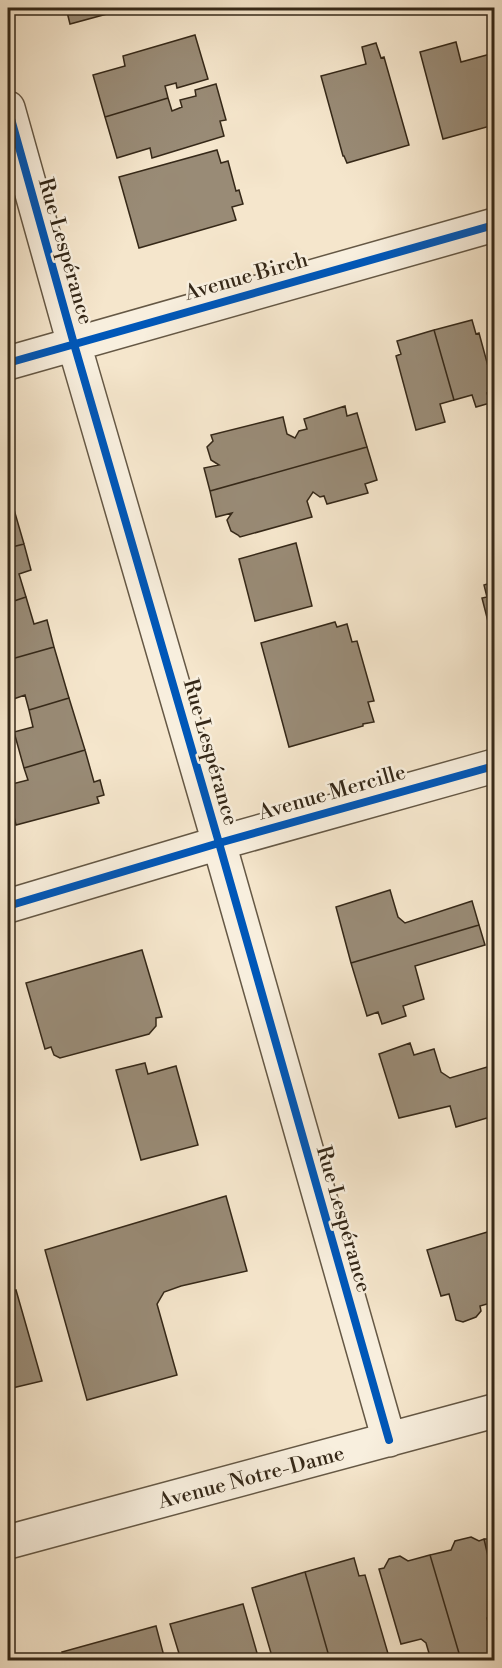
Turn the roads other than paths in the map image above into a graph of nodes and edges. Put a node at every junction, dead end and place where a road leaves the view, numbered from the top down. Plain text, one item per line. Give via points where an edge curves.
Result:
1 (8, 108) edge
2 (495, 225) edge
3 (74, 344) junction
4 (8, 363) edge
5 (495, 766) edge
6 (219, 843) junction
7 (8, 906) edge
8 (495, 1411) edge
9 (389, 1440) junction
10 (8, 1542) edge

1 - 3 street, Rue Lespérance
2 - 3 street, Avenue Birch
3 - 4 street, Avenue Birch
3 - 6 street, Rue Lespérance
5 - 6 street, Avenue Mercille
6 - 7 street, Avenue Mercille
6 - 9 street, Rue Lespérance
8 - 9 street, Avenue Notre-Dame
9 - 10 street, Avenue Notre-Dame

